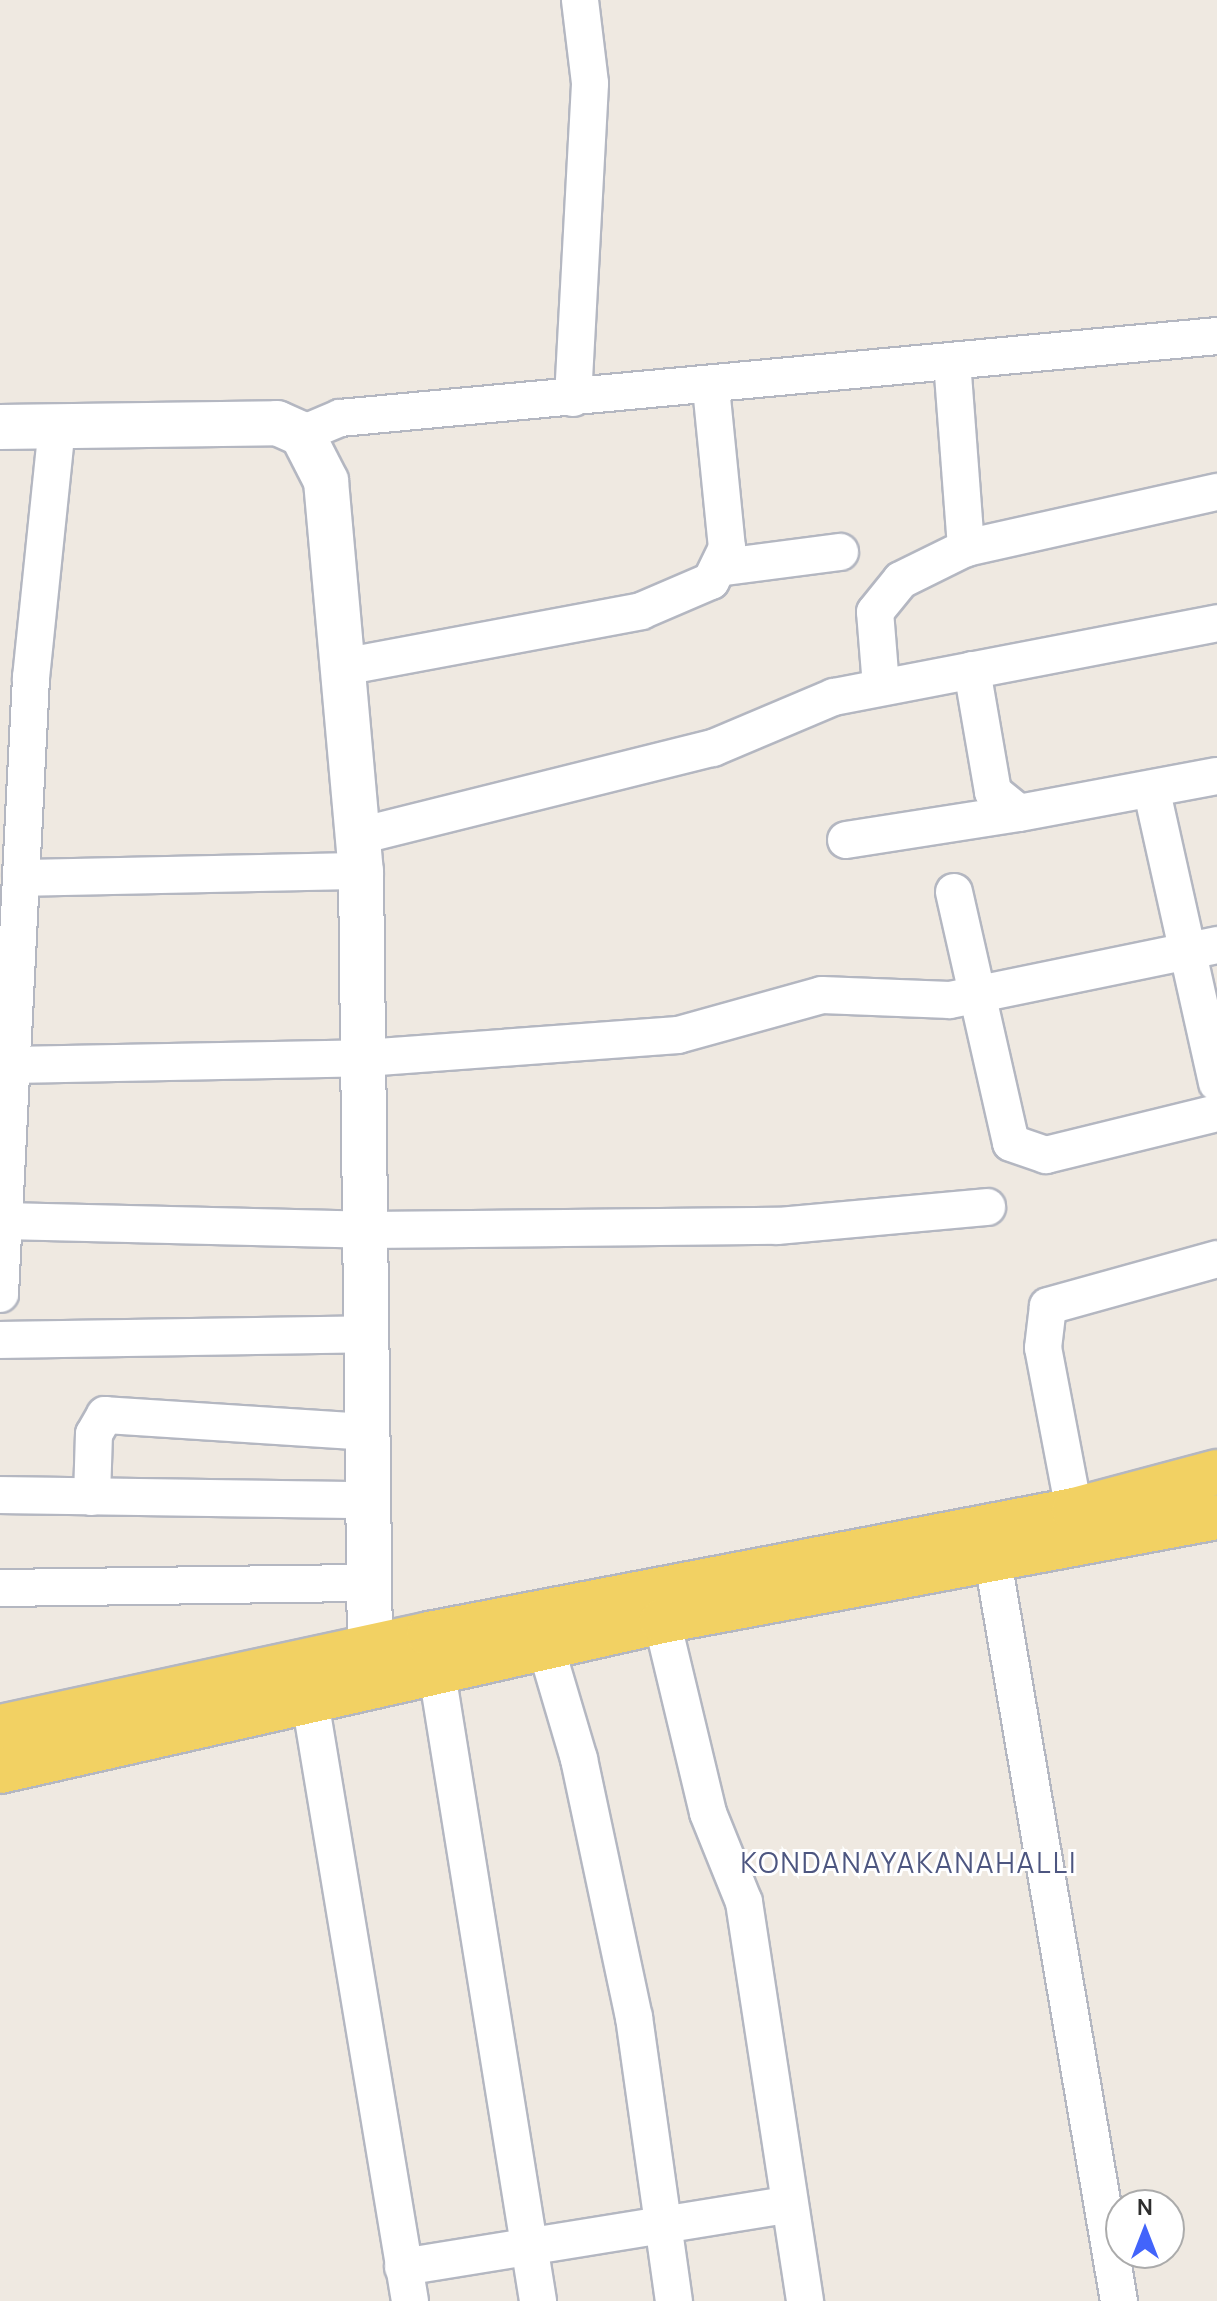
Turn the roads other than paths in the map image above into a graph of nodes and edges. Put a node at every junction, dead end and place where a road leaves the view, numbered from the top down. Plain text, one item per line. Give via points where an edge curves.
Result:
1 (580, 0) edge
2 (1217, 336) edge
3 (952, 361) junction
4 (711, 387) junction
5 (573, 398) junction
6 (57, 426) junction
7 (0, 427) edge
8 (302, 434) junction
9 (1217, 492) edge
10 (966, 548) junction
11 (840, 552) dead end
12 (724, 567) junction
13 (1217, 623) edge
14 (343, 667) junction
15 (972, 670) junction
16 (881, 686) junction
17 (1217, 776) edge
18 (1152, 792) junction
19 (1019, 813) junction
20 (846, 840) dead end
21 (360, 854) junction
22 (21, 878) junction
23 (954, 892) dead end
24 (1204, 948) edge
25 (978, 995) junction
26 (365, 1058) junction
27 (12, 1065) junction
28 (1217, 1083) edge
29 (1217, 1113) edge
30 (987, 1207) dead end
31 (4, 1221) junction
32 (367, 1230) junction
33 (1217, 1259) edge
34 (0, 1294) edge
35 (367, 1334) junction
36 (0, 1340) edge
37 (367, 1432) junction
38 (1217, 1472) edge
39 (0, 1495) edge
40 (92, 1497) junction
41 (368, 1500) junction
42 (1074, 1510) junction
43 (1217, 1517) edge
44 (993, 1561) junction
45 (369, 1583) junction
46 (0, 1588) edge
47 (662, 1621) junction
48 (370, 1648) junction
49 (547, 1651) junction
50 (437, 1673) junction
51 (310, 1701) junction
52 (0, 1727) edge
53 (0, 1771) edge
54 (785, 2205) junction
55 (661, 2221) junction
56 (529, 2242) junction
57 (406, 2284) edge
58 (538, 2301) edge
59 (674, 2301) edge
60 (805, 2301) edge
61 (1119, 2301) edge

1 - 5 street via 590,83
2 - 3 street
3 - 4 street
3 - 10 street
4 - 5 street
4 - 12 street
5 - 8 street via 340,418
6 - 7 street
6 - 8 street via 277,423
6 - 22 street via 40,554
8 - 14 street via 326,481
9 - 10 street
10 - 16 street via 880,598
11 - 12 street
12 - 14 street via 685,597 641,611
13 - 15 street
14 - 21 street
15 - 16 street
15 - 19 street via 993,792
16 - 21 street via 803,707 713,748
17 - 18 street
18 - 19 street
18 - 24 street
19 - 20 street
21 - 22 street
21 - 26 street
22 - 27 street
23 - 25 street
24 - 25 street
24 - 28 street
25 - 26 street via 950,1000 833,994 678,1035
25 - 29 street via 1004,1126 1022,1150 1046,1155
26 - 27 street
26 - 32 street
27 - 31 street
30 - 32 street via 778,1226
31 - 32 street
31 - 34 street
32 - 35 street
33 - 42 street via 1048,1306 1043,1348
35 - 36 street
35 - 37 street
37 - 40 street via 105,1415 94,1434
37 - 41 street
38 - 42 main road
39 - 40 street
40 - 41 street
41 - 45 street
42 - 48 main road
43 - 44 main road
44 - 47 main road
44 - 61 street
45 - 46 street
45 - 48 street
47 - 49 main road
47 - 54 street via 708,1813 744,1902
48 - 52 main road
49 - 50 main road
49 - 55 street via 579,1759 634,2017
50 - 51 main road
50 - 56 street
51 - 53 main road
51 - 57 street
54 - 55 street
54 - 60 street
55 - 56 street
55 - 59 street
56 - 57 street
56 - 58 street

